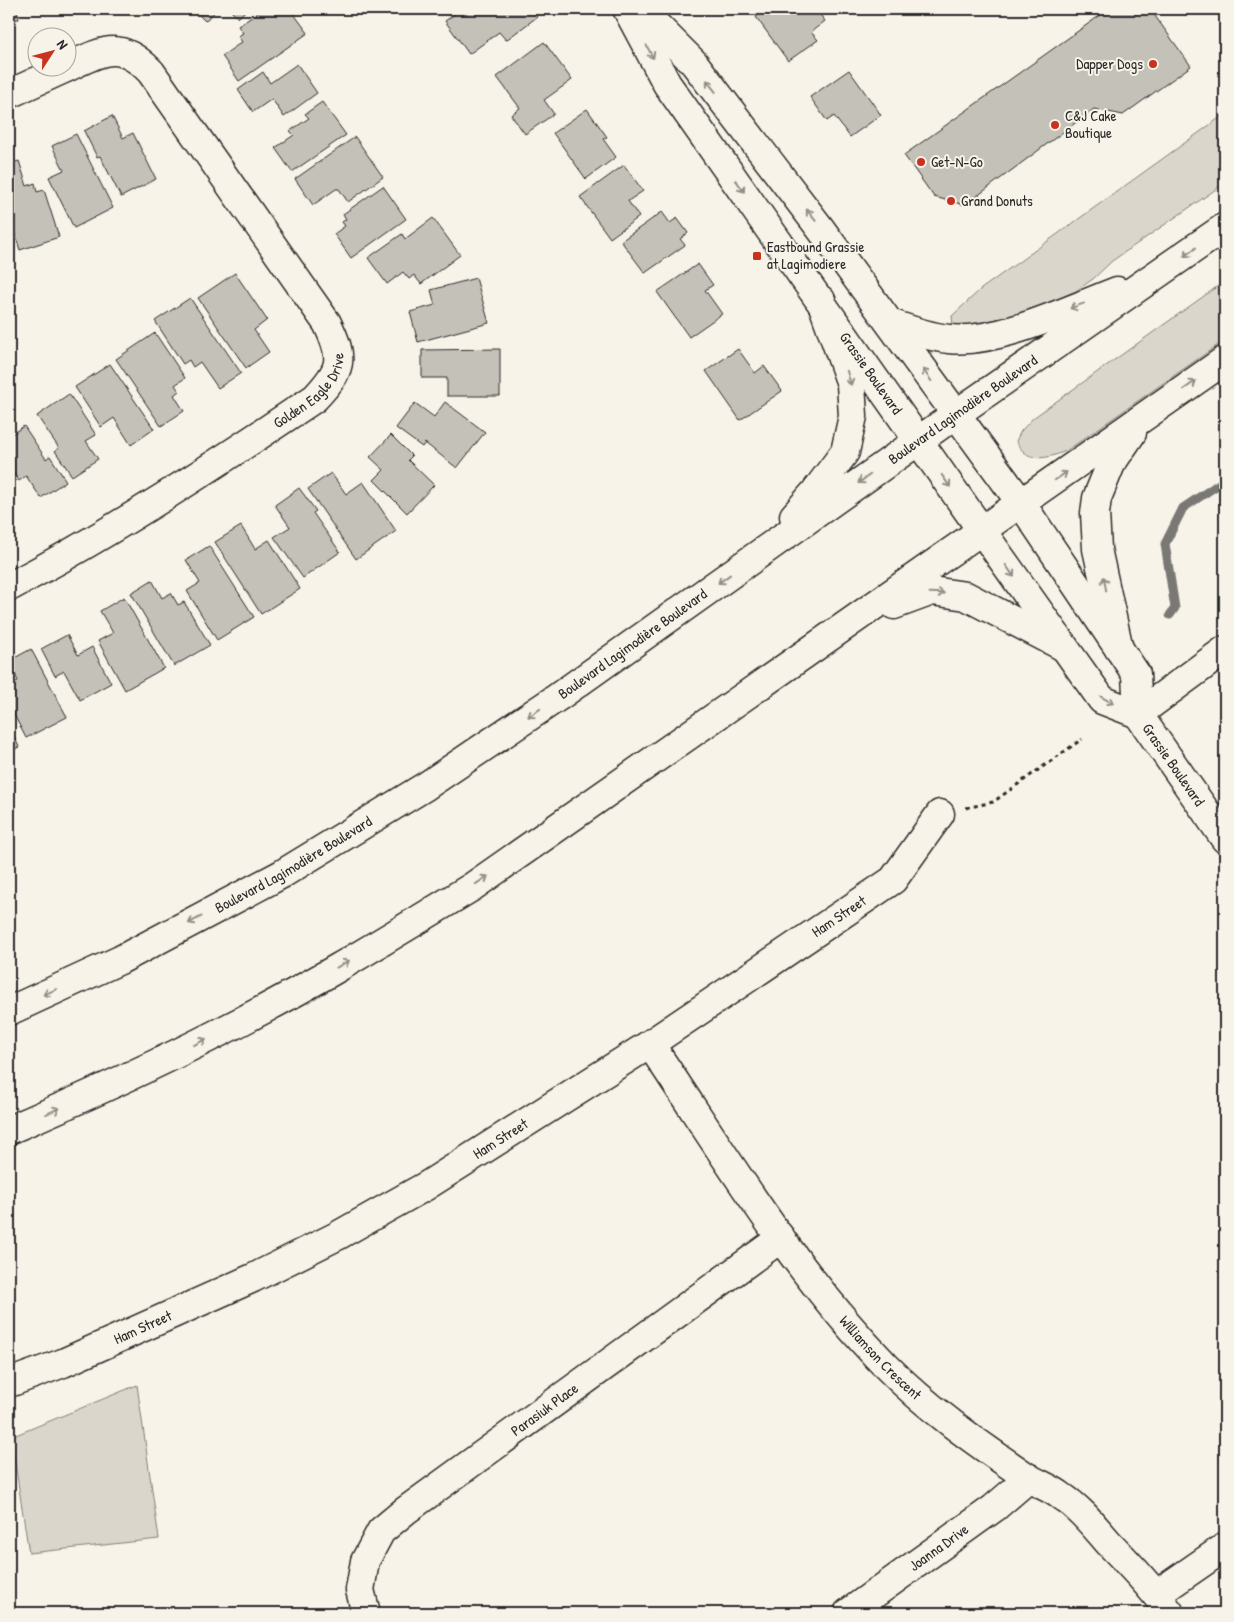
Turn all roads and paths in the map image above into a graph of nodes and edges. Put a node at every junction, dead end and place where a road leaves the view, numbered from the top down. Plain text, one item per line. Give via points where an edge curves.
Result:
1 (627, 9) edge
2 (640, 9) edge
3 (78, 62) edge
4 (43, 78) edge
5 (9, 94) edge
6 (1225, 227) edge
7 (1156, 277) junction
8 (821, 300) junction
9 (890, 323) junction
10 (1225, 360) edge
11 (1154, 410) junction
12 (956, 414) junction
13 (918, 441) junction
14 (1021, 504) junction
15 (982, 531) junction
16 (763, 550) junction
17 (9, 587) edge
18 (1062, 646) junction
19 (814, 649) junction
20 (1119, 649) junction
21 (1225, 650) edge
22 (1138, 714) junction
23 (1082, 739) dead end
24 (940, 814) joint
25 (1225, 839) edge
26 (9, 1011) edge
27 (650, 1044) junction
28 (9, 1130) edge
29 (781, 1238) junction
30 (9, 1383) edge
31 (1029, 1478) junction
32 (1225, 1547) edge
33 (1163, 1604) edge
34 (366, 1613) edge
35 (848, 1613) edge

1 -> 8 street, Grassie Boulevard via 667,84
9 -> 2 street, Grassie Boulevard via 694,63
3 - 17 street, Golden Eagle Drive via 108,50 137,58 151,72 327,323 338,346 338,366 315,398 197,477
4 - 5 street, Golden Eagle Drive
6 -> 7 street, Boulevard Lagimodière Boulevard
7 -> 9 street via 1032,324 986,336 948,339
7 - 12 street, Boulevard Lagimodière Boulevard
8 - 13 street, Grassie Boulevard
8 -> 16 street via 852,384 853,416 845,452 815,492
12 -> 9 street, Grassie Boulevard
11 -> 10 street
14 -> 11 street
20 -> 11 street via 1097,549 1097,498 1111,464 1134,430
12 - 13 street, Boulevard Lagimodière Boulevard
12 - 14 street, Grassie Boulevard
13 -> 15 street, Grassie Boulevard
13 -> 16 street, Boulevard Lagimodière Boulevard
14 - 15 street
14 - 20 street, Grassie Boulevard
15 -> 18 street, Grassie Boulevard
15 - 19 street
16 -> 26 street, Boulevard Lagimodière Boulevard via 558,697 411,795 282,874 120,960
19 -> 18 street via 890,606 932,591 966,596
18 -> 22 street, Grassie Boulevard via 1102,700
28 -> 19 street via 223,1031 375,946 472,887
20 - 22 street, Grassie Boulevard via 1136,674
21 - 22 street
22 - 25 street, Grassie Boulevard
23 - 24 path via 993,802
24 - 27 street, Ham Street via 893,880
27 - 29 street, Williamson Crescent
27 - 30 street, Ham Street via 426,1186 337,1236 253,1278 63,1363
29 - 31 street, Williamson Crescent via 886,1366 923,1400
29 - 34 street, Parasiuk Place via 381,1531 364,1561 360,1590
31 - 33 street, Williamson Crescent via 1061,1495 1078,1510
31 - 35 street, Joanna Drive via 994,1508
32 - 33 street

